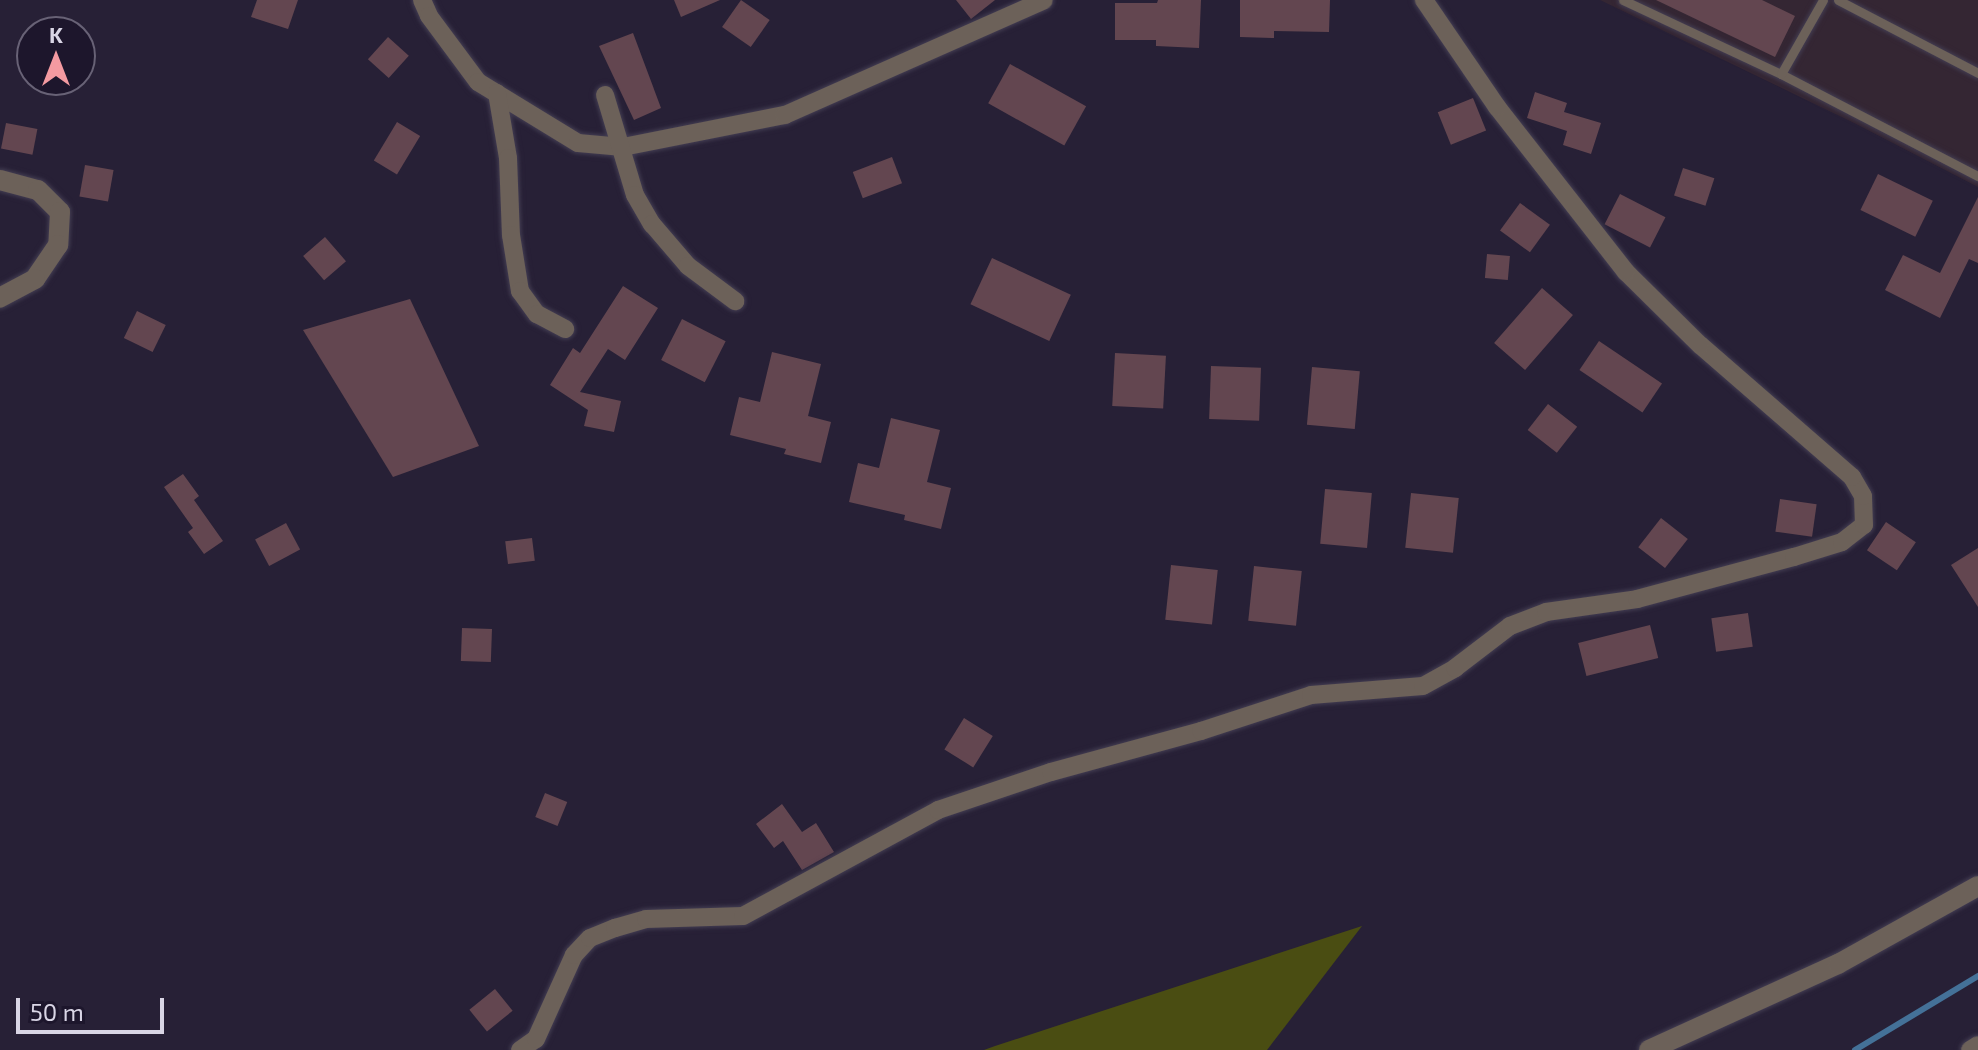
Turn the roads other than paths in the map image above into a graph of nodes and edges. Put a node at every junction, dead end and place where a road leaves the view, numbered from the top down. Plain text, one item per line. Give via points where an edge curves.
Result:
1 (422, 0) edge
2 (1044, 0) edge
3 (1424, 0) edge
4 (1623, 0) edge
5 (1823, 0) edge
6 (1838, 0) edge
7 (1978, 73) edge
8 (1781, 74) junction
9 (497, 93) junction
10 (605, 95) dead end
11 (623, 147) junction
12 (1978, 176) edge
13 (0, 180) edge
14 (0, 298) edge
15 (735, 301) dead end
16 (565, 329) dead end
17 (1978, 886) edge
18 (1978, 1045) edge
19 (520, 1050) edge
20 (1649, 1050) edge
21 (1970, 1050) edge

1 - 9 street via 478,82
2 - 11 street via 785,115
3 - 19 street via 1497,107 1626,272 1700,345 1852,477 1863,496 1864,525 1842,542 1794,557 1637,599 1546,612 1510,626 1423,686 1311,695 938,810 743,916 646,919 615,928 590,938 574,955 536,1039
4 - 8 lane
5 - 8 lane
6 - 7 lane
8 - 12 lane
9 - 11 street via 578,143
9 - 16 street via 520,291 537,314
10 - 11 street
11 - 15 street via 635,195 652,224 688,266
13 - 14 street via 38,190 60,212 58,245 35,279
17 - 20 street via 1838,964
18 - 21 street

